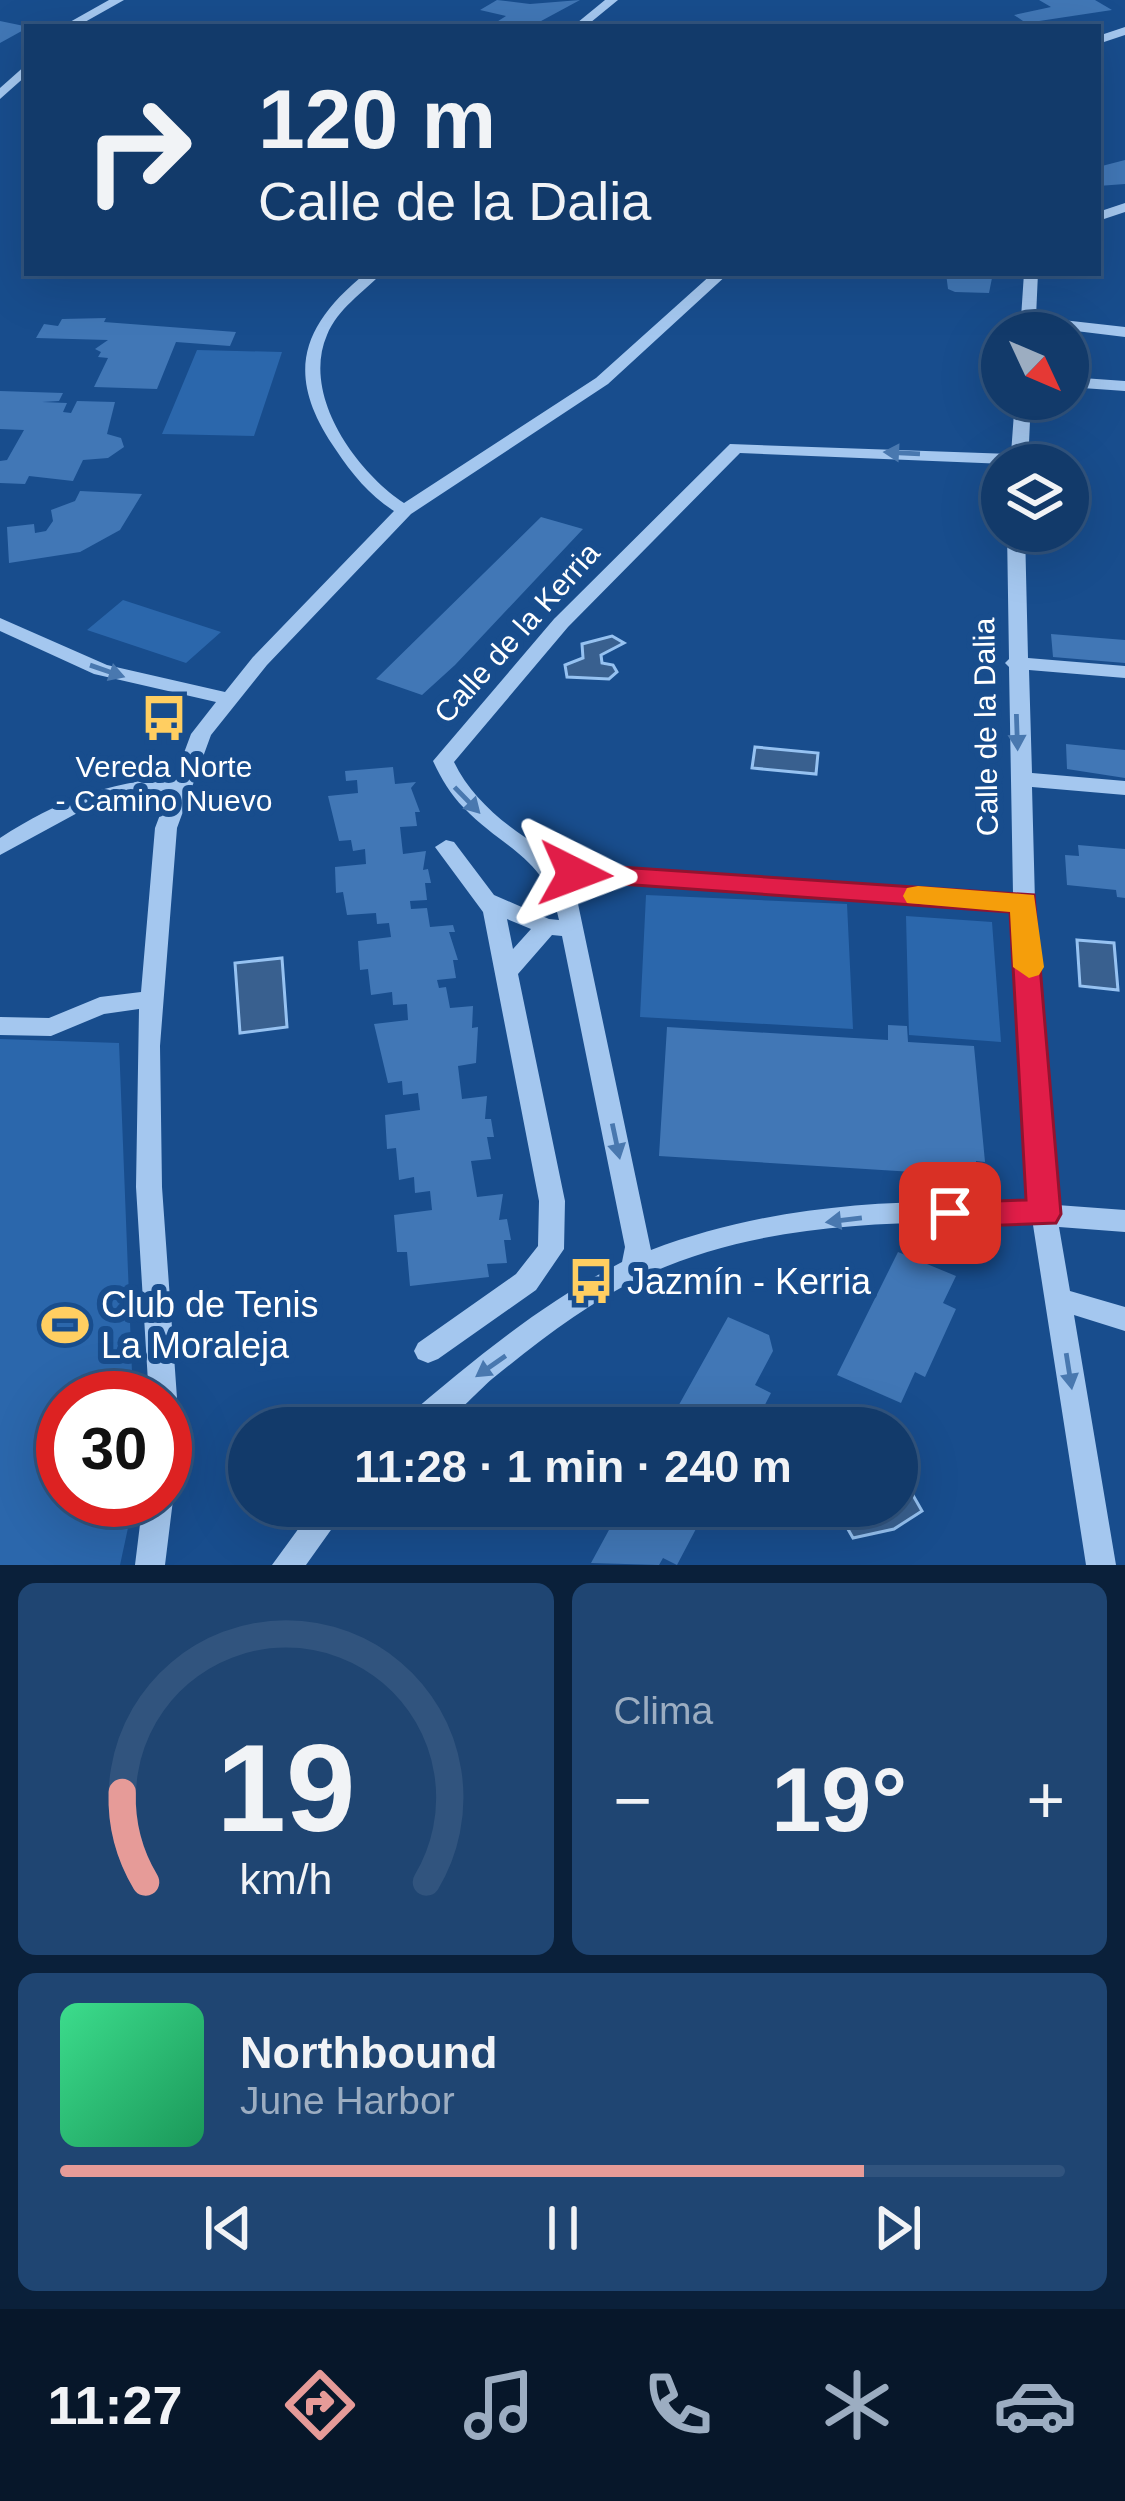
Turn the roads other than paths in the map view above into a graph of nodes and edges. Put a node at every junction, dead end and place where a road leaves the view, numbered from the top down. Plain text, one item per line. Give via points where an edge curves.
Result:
1 (118, 0) edge
2 (612, 0) edge
3 (73, 24) edge
4 (582, 24) edge
5 (24, 71) edge
6 (0, 95) edge
7 (372, 276) edge
8 (719, 276) edge
9 (1031, 276) edge
10 (1029, 312) edge
11 (1089, 330) edge
12 (1125, 332) edge
13 (1089, 383) edge
14 (1125, 386) edge
15 (981, 460) edge
16 (411, 505) junction
17 (1016, 552) edge
18 (0, 624) edge
19 (1015, 663) junction
20 (1125, 672) edge
21 (226, 698) junction
22 (1019, 779) junction
23 (181, 783) junction
24 (1125, 788) edge
25 (446, 847) dead end
26 (0, 848) edge
27 (544, 860) junction
28 (488, 901) junction
29 (1024, 902) junction
30 (546, 927) junction
31 (572, 928) junction
32 (506, 973) junction
33 (151, 999) junction
34 (0, 1026) edge
35 (1044, 1214) junction
36 (1125, 1222) edge
37 (635, 1268) junction
38 (1057, 1298) junction
39 (1125, 1319) edge
40 (428, 1351) dead end
41 (161, 1371) edge
42 (440, 1407) edge
43 (155, 1527) edge
44 (317, 1527) edge
45 (152, 1562) edge
46 (287, 1565) edge
47 (1101, 1565) edge

1 - 3 street
2 - 4 street
5 - 6 street
7 - 16 street via 314,342 309,381 325,427 373,484
8 - 16 street via 602,381
9 - 10 street
11 - 12 street
13 - 14 street
15 -> 27 street, Calle de la Kerria via 771,446 736,448 722,459 561,623 443,761 454,788
16 - 21 street
17 - 19 street, Calle de la Dalia
18 -> 21 street via 100,670
19 - 20 street
19 -> 22 street, Calle de la Dalia
21 - 23 street
22 - 24 street
22 - 29 street, Calle de la Dalia
23 - 26 street via 110,788 67,803
23 - 33 street via 166,828
25 - 28 street
27 - 29 street via 575,874
27 - 31 street
28 - 30 street
28 - 32 street
29 - 35 street, Calle de la Dalia
30 - 31 street
30 - 32 street
31 -> 37 street via 638,1246
32 - 40 street via 552,1201 550,1249 526,1282
33 - 34 street via 100,1006 51,1027
33 - 41 street via 149,1186
35 - 36 street
35 -> 37 street via 917,1212 782,1227
35 - 38 street, Calle de la Dalia
37 -> 42 street
38 - 39 street
38 -> 47 street, Calle de la Dalia
43 - 45 street
44 - 46 street

